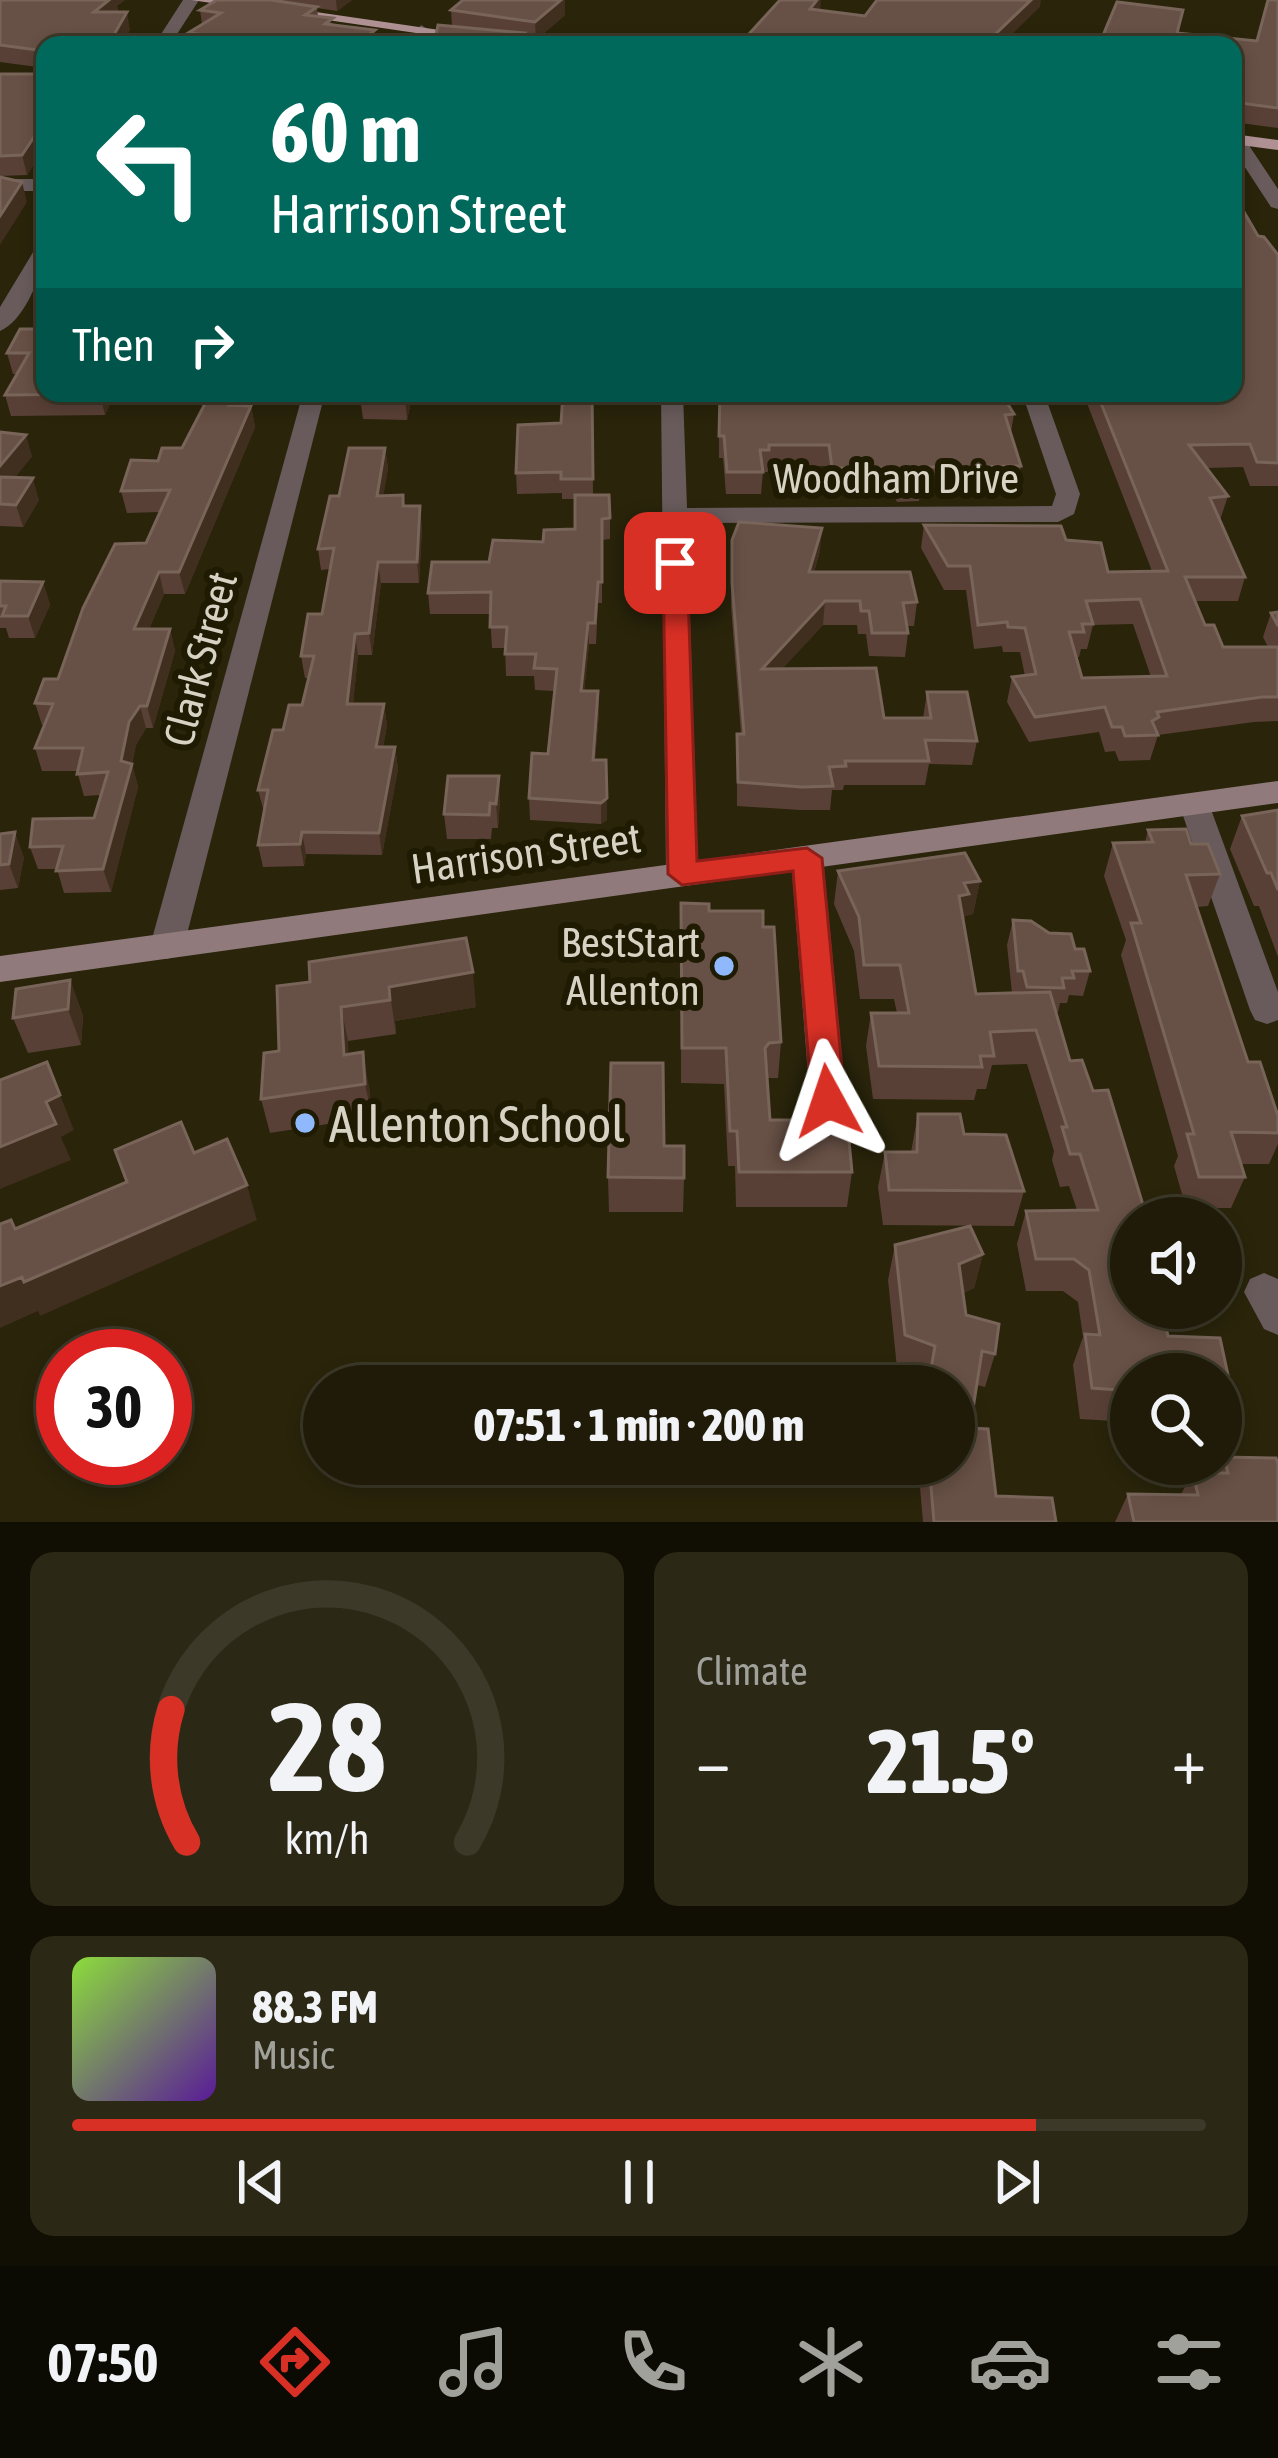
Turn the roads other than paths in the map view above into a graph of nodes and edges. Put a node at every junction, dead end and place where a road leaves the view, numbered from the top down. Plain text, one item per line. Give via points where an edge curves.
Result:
1 (195, 0) edge
2 (169, 36) edge
3 (405, 36) edge
4 (1242, 141) edge
5 (1278, 145) edge
6 (1242, 148) edge
7 (0, 185) edge
8 (36, 185) edge
9 (1278, 202) edge
10 (36, 263) edge
11 (0, 325) edge
12 (312, 402) edge
13 (672, 402) edge
14 (1036, 402) edge
15 (674, 516) junction
16 (1278, 792) edge
17 (1194, 804) junction
18 (807, 858) junction
19 (682, 874) junction
20 (167, 946) junction
21 (0, 969) edge
22 (1268, 1010) dead end
23 (828, 1101) dead end

1 - 2 street
1 - 3 main road
4 - 5 main road
6 - 9 street
7 - 8 street
10 - 11 street
12 - 20 street, Clark Street
13 - 15 street
14 - 15 street, Woodham Drive via 1068,494 1058,514
15 - 19 street
16 - 17 street, Harrison Street
17 - 18 street, Harrison Street
17 - 22 street
18 - 19 street, Harrison Street
18 - 23 street
19 - 20 street, Harrison Street
20 - 21 street, Harrison Street

